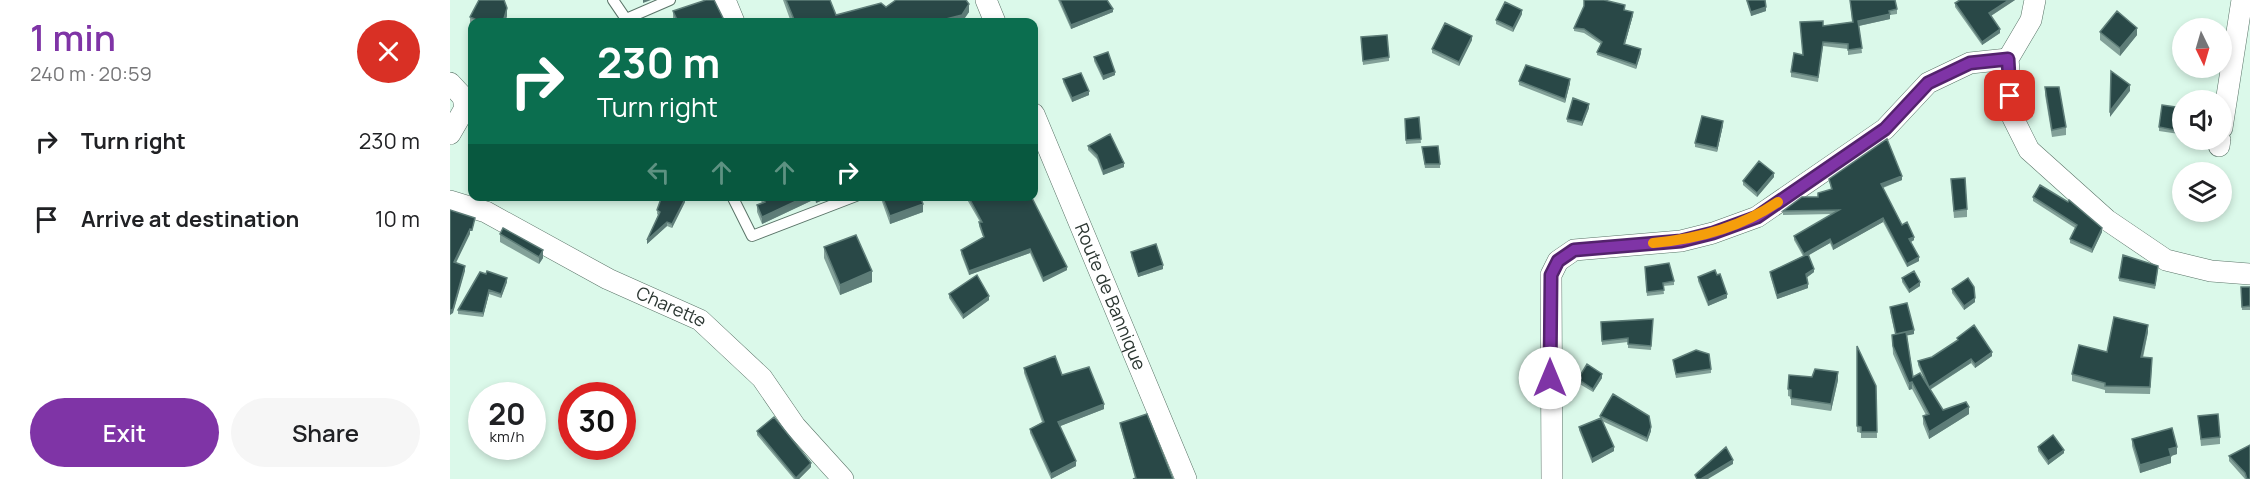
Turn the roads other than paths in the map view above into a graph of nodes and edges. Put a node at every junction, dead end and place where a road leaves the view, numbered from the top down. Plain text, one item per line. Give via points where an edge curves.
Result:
1 (613, 0) edge
2 (669, 0) edge
3 (725, 0) edge
4 (2035, 0) edge
5 (2243, 0) edge
6 (2250, 1) edge
7 (625, 18) edge
8 (633, 18) edge
9 (732, 18) edge
10 (2008, 59) junction
11 (450, 83) edge
12 (2228, 90) edge
13 (1038, 124) edge
14 (450, 134) edge
15 (450, 201) edge
16 (734, 201) edge
17 (843, 201) edge
18 (2250, 273) edge
19 (843, 479) edge
20 (1186, 479) edge
21 (1552, 479) edge

1 - 7 lane
2 - 8 lane
3 - 9 street
4 - 10 street via 2031,20
5 - 6 street
5 - 12 street
10 - 18 street via 2013,118 2029,150 2060,179 2108,220 2166,260 2211,271
10 - 21 street via 1970,63 1928,83 1885,129 1757,217 1681,241 1574,250 1558,261 1551,275
11 - 14 street via 463,97 465,108
13 - 20 street, Route de Bannique
15 - 19 street, Charette via 486,212 608,279 700,320 762,378 795,426
16 - 17 lane via 752,236

